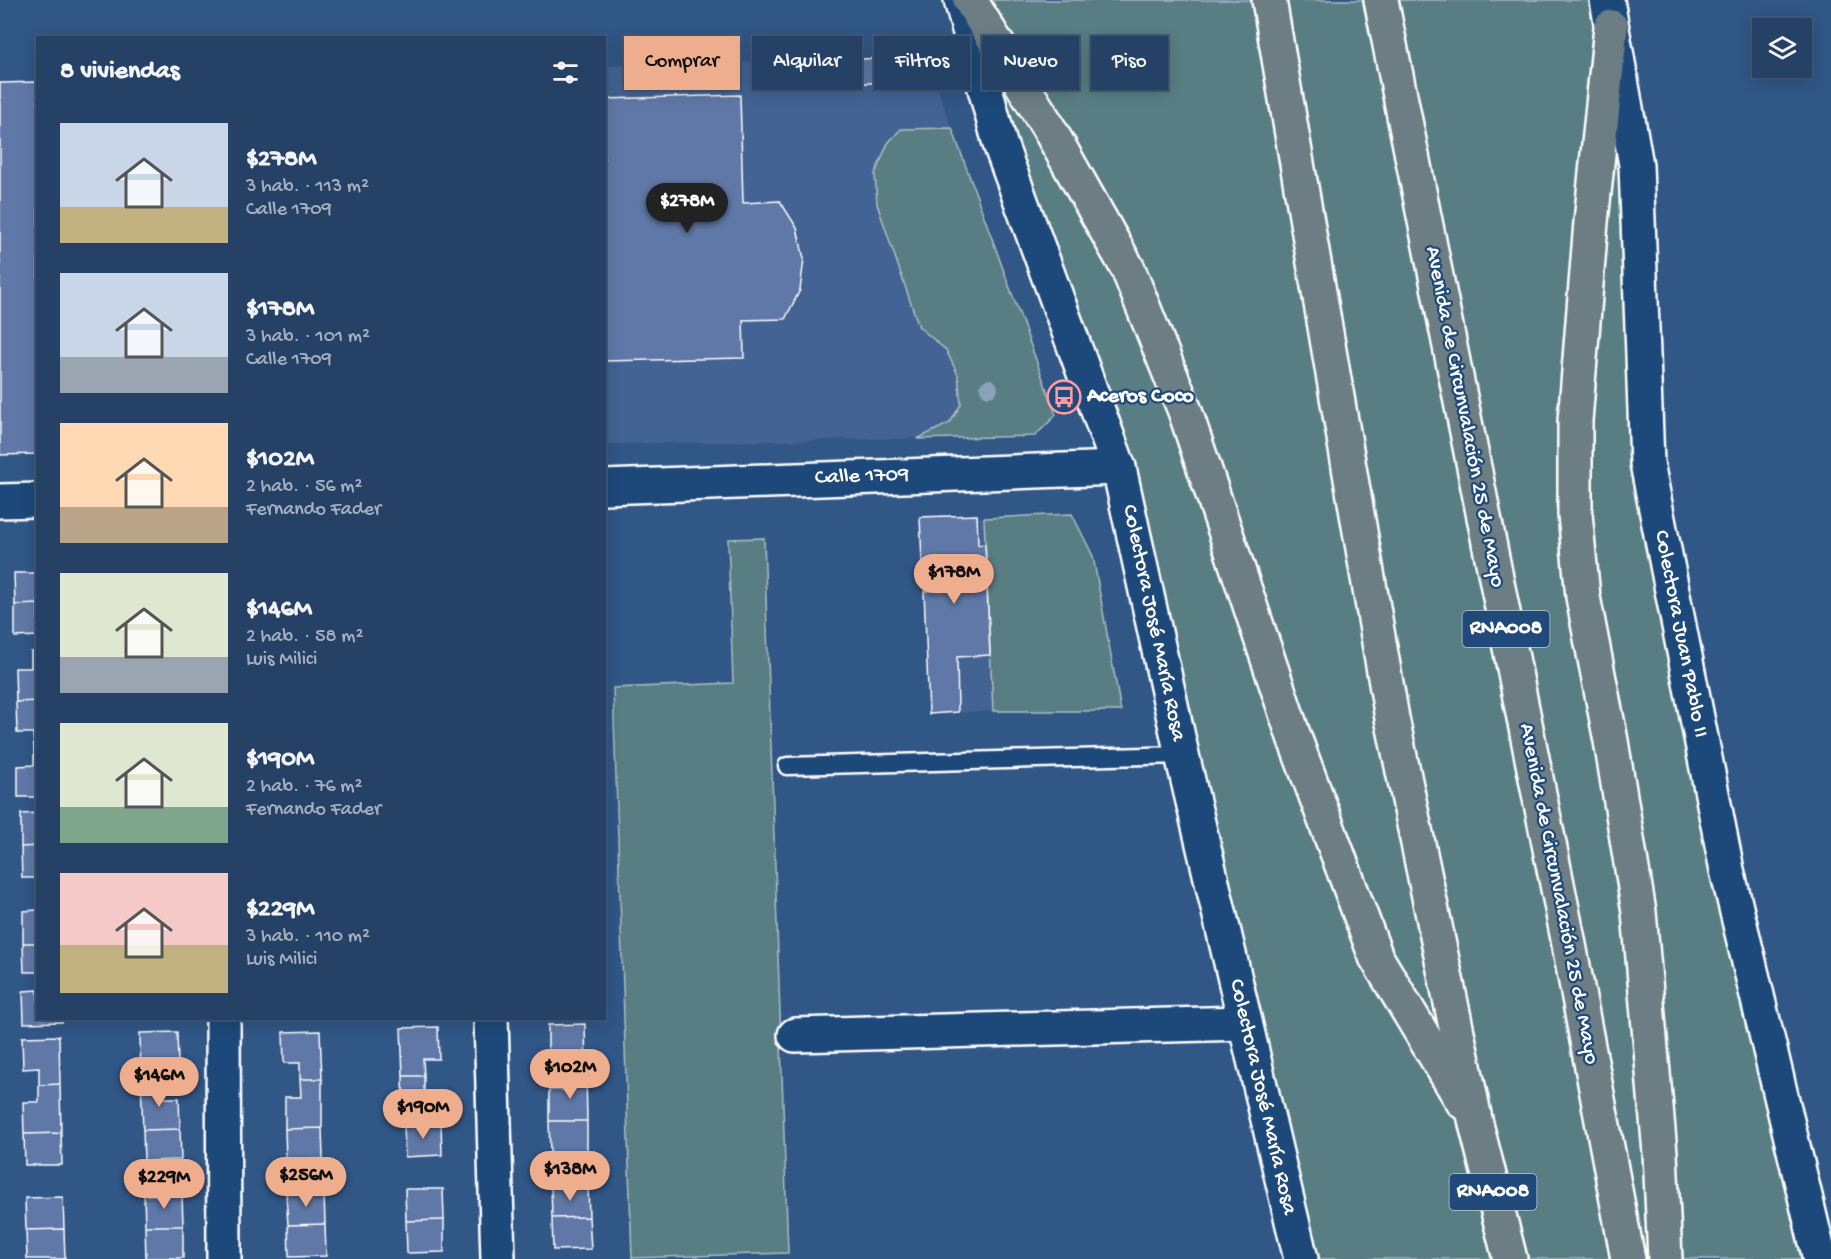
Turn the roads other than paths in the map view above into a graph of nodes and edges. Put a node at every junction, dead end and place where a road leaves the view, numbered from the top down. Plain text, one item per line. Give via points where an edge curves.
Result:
1 (962, 0) edge
2 (970, 0) edge
3 (1269, 0) edge
4 (1381, 0) edge
5 (1609, 14) edge
6 (1119, 468) junction
7 (606, 487) edge
8 (36, 500) edge
9 (0, 501) edge
10 (1182, 755) junction
11 (787, 766) dead end
12 (223, 1020) edge
13 (490, 1020) edge
14 (1245, 1023) junction
15 (795, 1035) dead end
16 (1476, 1124) junction
17 (224, 1259) edge
18 (498, 1259) edge
19 (1301, 1259) edge
20 (1510, 1259) edge
21 (1628, 1259) edge
22 (1665, 1259) edge
23 (1820, 1259) edge

1 - 6 main road, Colectora José María Rosa via 1000,144
2 - 16 highway via 1047,125 1128,269 1185,411 1294,737 1376,957
3 - 16 highway, RNA008 via 1392,718
4 - 21 highway, Avenida de Circunvalación 25 de Mayo / RNA008
5 - 22 highway via 1575,421 1575,514 1583,597 1639,912
5 - 23 main road, Colectora Juan Pablo II via 1636,165 1647,463 1726,870
6 - 7 main road, Calle 1709
6 - 10 main road, Colectora José María Rosa
8 - 9 main road
10 - 11 lane
10 - 14 main road, Colectora José María Rosa
12 - 17 main road
13 - 18 main road
14 - 15 main road
14 - 19 main road, Colectora José María Rosa
16 - 20 highway, RNA008

